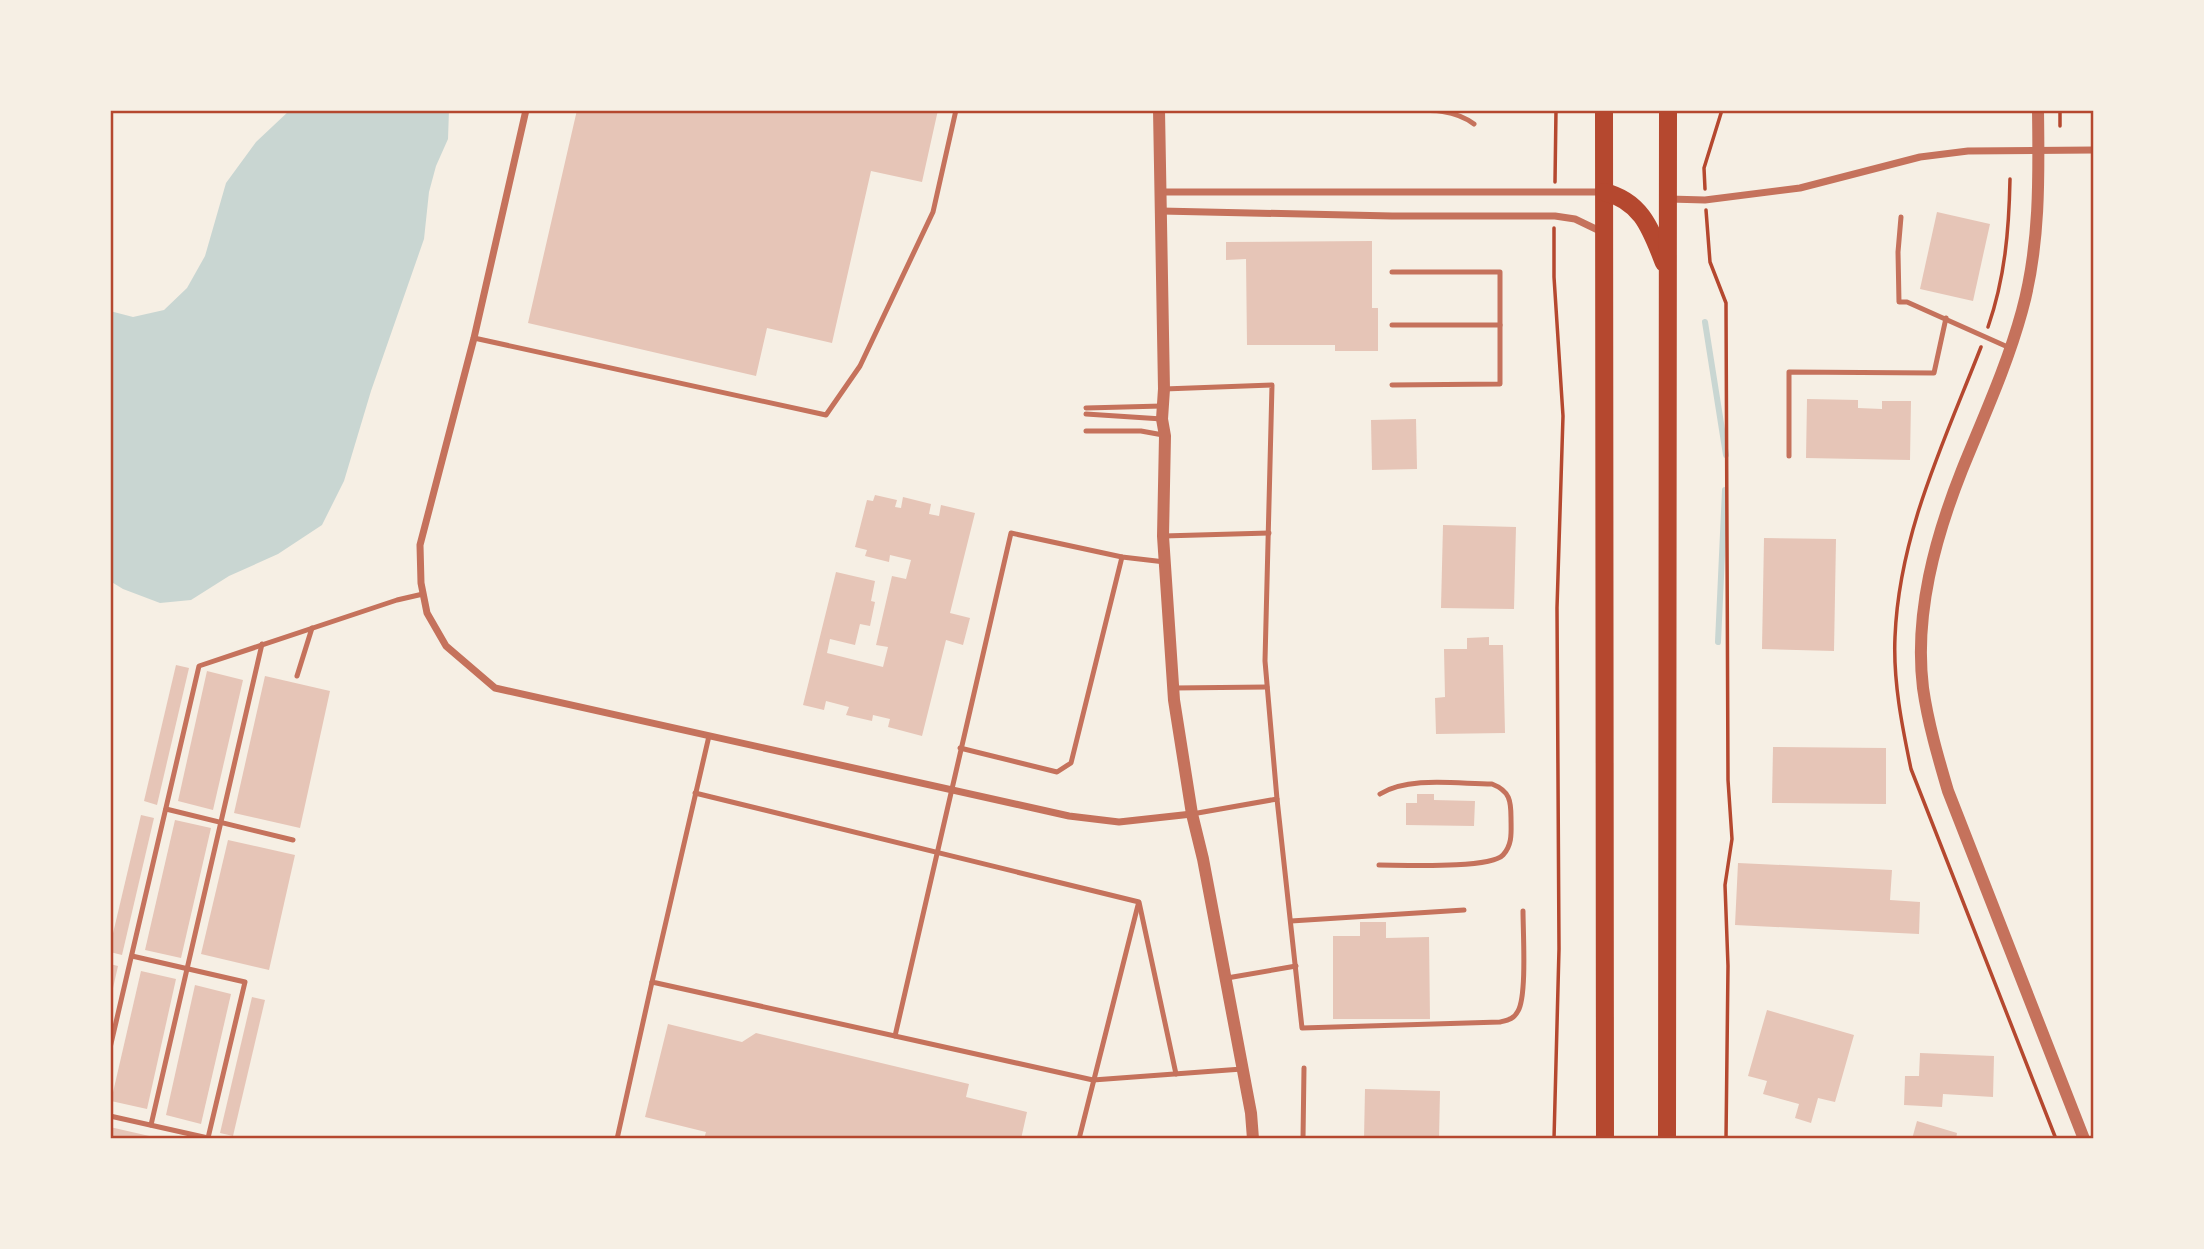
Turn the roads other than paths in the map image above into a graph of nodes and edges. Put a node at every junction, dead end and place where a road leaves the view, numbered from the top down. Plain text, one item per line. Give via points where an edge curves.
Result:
1 (526, 110) edge
2 (956, 110) edge
3 (1159, 110) edge
4 (1390, 110) edge
5 (1604, 110) edge
6 (1668, 110) edge
7 (2038, 110) edge
8 (1474, 124) dead end
9 (2038, 150) junction
10 (2094, 150) edge
11 (1160, 192) junction
12 (1604, 192) junction
13 (1668, 199) junction
14 (1161, 211) junction
15 (1901, 217) dead end
16 (1604, 233) junction
17 (1392, 272) dead end
18 (1667, 272) junction
19 (1946, 318) junction
20 (1392, 324) dead end
21 (1500, 324) junction
22 (474, 338) junction
23 (2010, 348) junction
24 (1392, 385) dead end
25 (1164, 389) junction
26 (1162, 413) junction
27 (1086, 431) dead end
28 (1165, 436) junction
29 (1789, 456) dead end
30 (1269, 533) junction
31 (1163, 536) junction
32 (1122, 556) junction
33 (1165, 562) junction
34 (423, 594) junction
35 (312, 628) junction
36 (262, 644) junction
37 (298, 676) dead end
38 (1267, 687) junction
39 (1174, 688) junction
40 (709, 736) junction
41 (960, 748) junction
42 (950, 790) junction
43 (695, 793) junction
44 (1380, 794) dead end
45 (1277, 799) junction
46 (166, 809) junction
47 (1192, 814) junction
48 (222, 823) junction
49 (293, 840) dead end
50 (937, 853) junction
51 (1379, 865) dead end
52 (1139, 902) junction
53 (1464, 910) dead end
54 (1523, 911) dead end
55 (1292, 921) junction
56 (132, 956) junction
57 (1296, 966) junction
58 (188, 969) junction
59 (1226, 978) junction
60 (652, 982) junction
61 (895, 1036) junction
62 (110, 1048) edge
63 (1304, 1068) dead end
64 (1242, 1069) junction
65 (1176, 1074) junction
66 (1093, 1080) junction
67 (110, 1116) edge
68 (151, 1125) junction
69 (617, 1139) edge
70 (1079, 1139) edge
71 (1253, 1139) edge
72 (1303, 1139) edge
73 (1605, 1139) edge
74 (1667, 1139) edge
75 (2084, 1139) edge

1 - 22 street
2 - 22 lane via 933,212 860,366 827,415
3 - 11 street
4 - 8 lane via 1451,111
5 - 12 main road
6 - 13 main road
7 - 9 street
9 - 10 street
9 - 13 street via 1920,157 1800,188 1705,200
9 - 23 street via 2036,238
11 - 12 street
11 - 14 street
12 - 16 main road
12 - 18 main road via 1620,196 1642,216
13 - 18 main road
14 - 16 street via 1555,216 1575,219
14 - 25 street
15 - 19 lane via 1899,302
16 - 73 main road
17 - 21 lane via 1500,272
18 - 74 main road
19 - 23 lane
19 - 29 lane via 1934,373 1789,372
20 - 21 lane
21 - 24 lane via 1500,384
22 - 34 street via 420,545
23 - 75 street via 1944,517 1934,555 1923,619 1923,686 1948,791
25 - 26 street
25 - 30 lane via 1272,385
26 - 26 lane via 1086,411
26 - 28 street
27 - 28 lane
28 - 31 street
30 - 31 lane
30 - 38 lane
31 - 33 street
32 - 33 lane
32 - 41 lane via 1071,763 1057,772
32 - 41 lane via 1011,533
33 - 39 street
34 - 35 lane
34 - 40 street via 427,612 446,646 495,688
35 - 36 lane
35 - 37 lane
36 - 46 lane via 199,666
36 - 48 lane
38 - 39 lane
38 - 45 lane
39 - 47 street
40 - 42 street
40 - 43 lane
41 - 42 lane
42 - 47 street via 1097,820
42 - 50 lane
43 - 50 lane
43 - 60 lane
44 - 51 lane via 1409,784 1492,784 1511,801 1511,839 1495,861
45 - 47 lane
45 - 55 lane
46 - 48 lane
46 - 56 lane
47 - 59 street
48 - 49 lane
48 - 58 lane
50 - 52 lane
50 - 61 lane
52 - 65 lane
52 - 66 lane
53 - 55 lane
54 - 57 lane via 1521,1008 1513,1018 1500,1022 1302,1028
55 - 57 lane
56 - 58 lane
56 - 62 lane
57 - 59 lane
58 - 68 lane
58 - 68 lane via 245,982 208,1138
59 - 64 street
60 - 61 lane
60 - 69 lane
61 - 66 lane
63 - 72 lane
64 - 65 lane
64 - 71 street
65 - 66 lane
66 - 70 lane
67 - 68 lane

